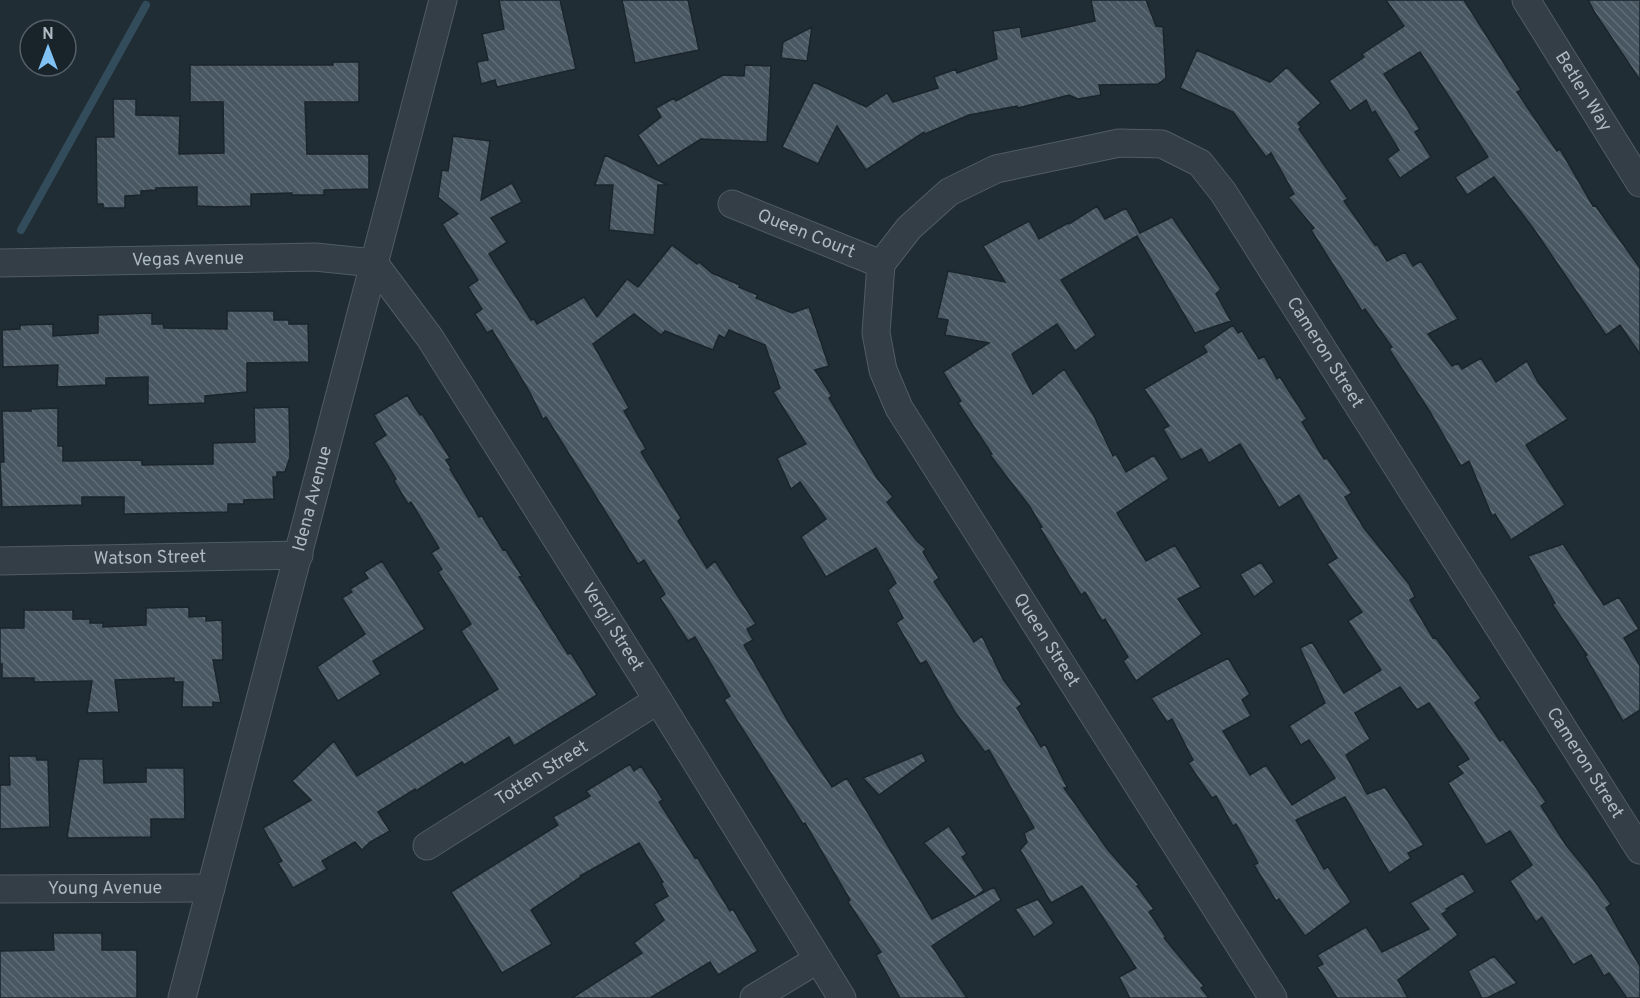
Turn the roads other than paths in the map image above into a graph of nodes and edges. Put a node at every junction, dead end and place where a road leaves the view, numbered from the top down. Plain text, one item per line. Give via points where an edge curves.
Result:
1 (443, 0) edge
2 (1526, 0) edge
3 (1640, 183) edge
4 (732, 204) dead end
5 (0, 263) edge
6 (374, 263) junction
7 (881, 264) junction
8 (299, 555) junction
9 (0, 561) edge
10 (658, 700) junction
11 (427, 846) dead end
12 (1640, 850) edge
13 (211, 888) junction
14 (0, 889) edge
15 (817, 960) junction
16 (182, 998) edge
17 (754, 998) edge
18 (842, 998) edge
19 (1273, 998) edge

1 - 6 street, Idena Avenue
2 - 3 street, Betlen Way
4 - 7 street, Queen Court
5 - 6 street, Vegas Avenue via 315,257
6 - 8 street, Idena Avenue
6 - 10 street, Vergil Street via 430,338
7 - 12 street, Cameron Street via 909,228 949,192 996,169 1119,143 1162,144 1200,163 1223,192
7 - 19 street, Queen Street via 876,333 883,370 899,408
8 - 9 street, Watson Street
8 - 13 street, Idena Avenue
10 - 11 street, Totten Street
10 - 15 street, Vergil Street
13 - 14 street, Young Avenue
13 - 16 street, Idena Avenue
15 - 17 street
15 - 18 street, Vergil Street

